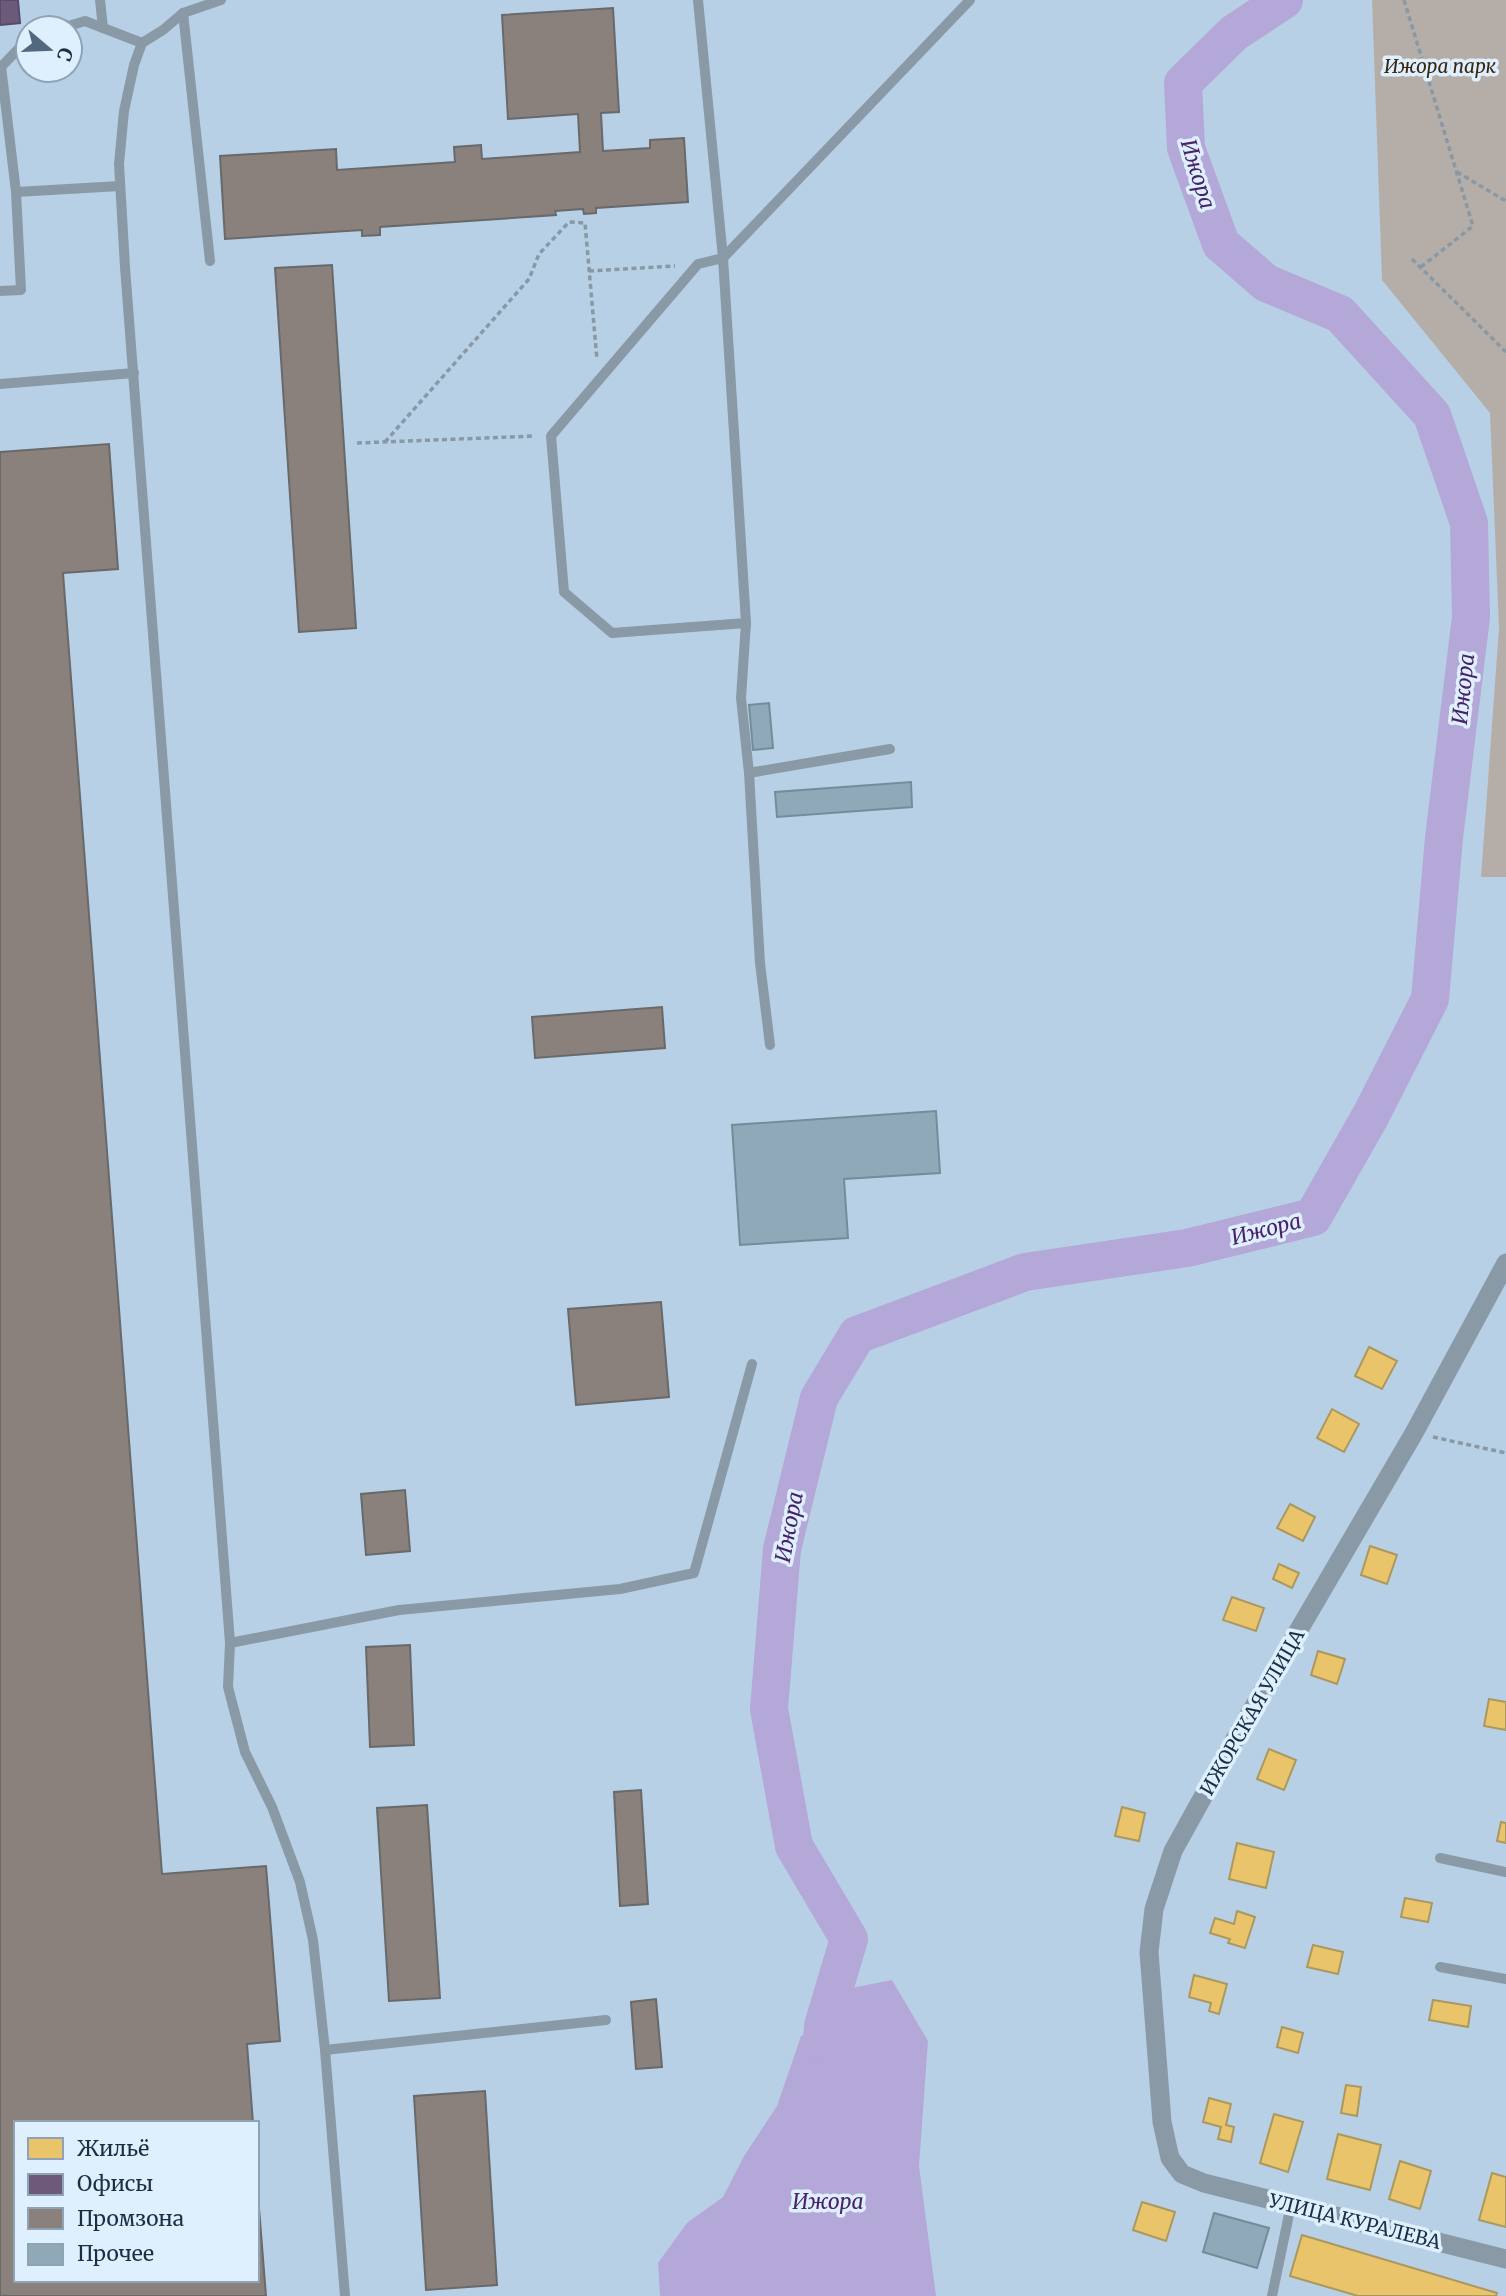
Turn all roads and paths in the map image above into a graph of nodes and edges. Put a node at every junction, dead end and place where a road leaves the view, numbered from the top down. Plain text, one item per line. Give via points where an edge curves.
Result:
1 (100, 0) edge
2 (221, 0) edge
3 (698, 0) edge
4 (970, 0) edge
5 (1404, 0) edge
6 (183, 13) junction
7 (84, 21) edge
8 (103, 28) junction
9 (142, 43) junction
10 (14, 54) edge
11 (1, 67) edge
12 (1457, 172) junction
13 (120, 186) junction
14 (16, 192) junction
15 (1506, 201) edge
16 (723, 258) junction
17 (1412, 259) dead end
18 (210, 261) dead end
19 (698, 264) junction
20 (1421, 267) junction
21 (589, 271) junction
22 (0, 291) edge
23 (1506, 352) edge
24 (134, 373) junction
25 (598, 381) junction
26 (0, 384) edge
27 (551, 436) junction
28 (385, 442) junction
29 (357, 443) dead end
30 (746, 622) junction
31 (890, 749) dead end
32 (750, 773) junction
33 (771, 1045) dead end
34 (1506, 1263) edge
35 (752, 1364) dead end
36 (1414, 1433) junction
37 (1506, 1453) edge
38 (230, 1643) junction
39 (1440, 1858) dead end
40 (1506, 1872) edge
41 (1440, 1967) dead end
42 (1506, 1979) edge
43 (606, 2020) dead end
44 (325, 2050) junction
45 (1204, 2183) joint
46 (1292, 2205) junction
47 (1506, 2259) edge
48 (345, 2296) edge
49 (1272, 2296) edge

1 - 8 lane
2 - 6 lane
3 - 16 lane
4 - 16 lane
5 - 12 path
6 - 9 lane
6 - 18 lane
7 - 8 lane
8 - 9 lane
9 - 13 lane via 124,111
10 - 11 lane
11 - 14 lane
12 - 15 path
12 - 20 path via 1474,226
13 - 14 lane
13 - 24 lane
14 - 22 lane via 21,290
16 - 19 lane
16 - 30 lane
17 - 20 path
19 - 21 path
19 - 25 lane
20 - 23 path
21 - 25 path
21 - 28 path via 585,223 569,222 539,254 529,279
24 - 26 lane
24 - 38 lane
25 - 27 lane
27 - 28 path
27 - 30 lane via 564,592 612,633
28 - 29 path
30 - 32 lane via 741,698
31 - 32 lane
32 - 33 lane via 760,963
34 - 36 street, ИЖОРСКАЯ УЛИЦА
35 - 38 lane via 694,1573 620,1589 399,1610
36 - 37 path
36 - 45 street, ИЖОРСКАЯ УЛИЦА via 1173,1851 1154,1909 1149,1952 1162,2122 1170,2158 1182,2174
38 - 44 lane via 228,1687 245,1752 300,1882 313,1940
39 - 40 lane
41 - 42 lane
43 - 44 lane
44 - 48 lane
45 - 46 street, УЛИЦА КУРАЛЕВА
46 - 47 street, УЛИЦА КУРАЛЕВА
46 - 49 lane

